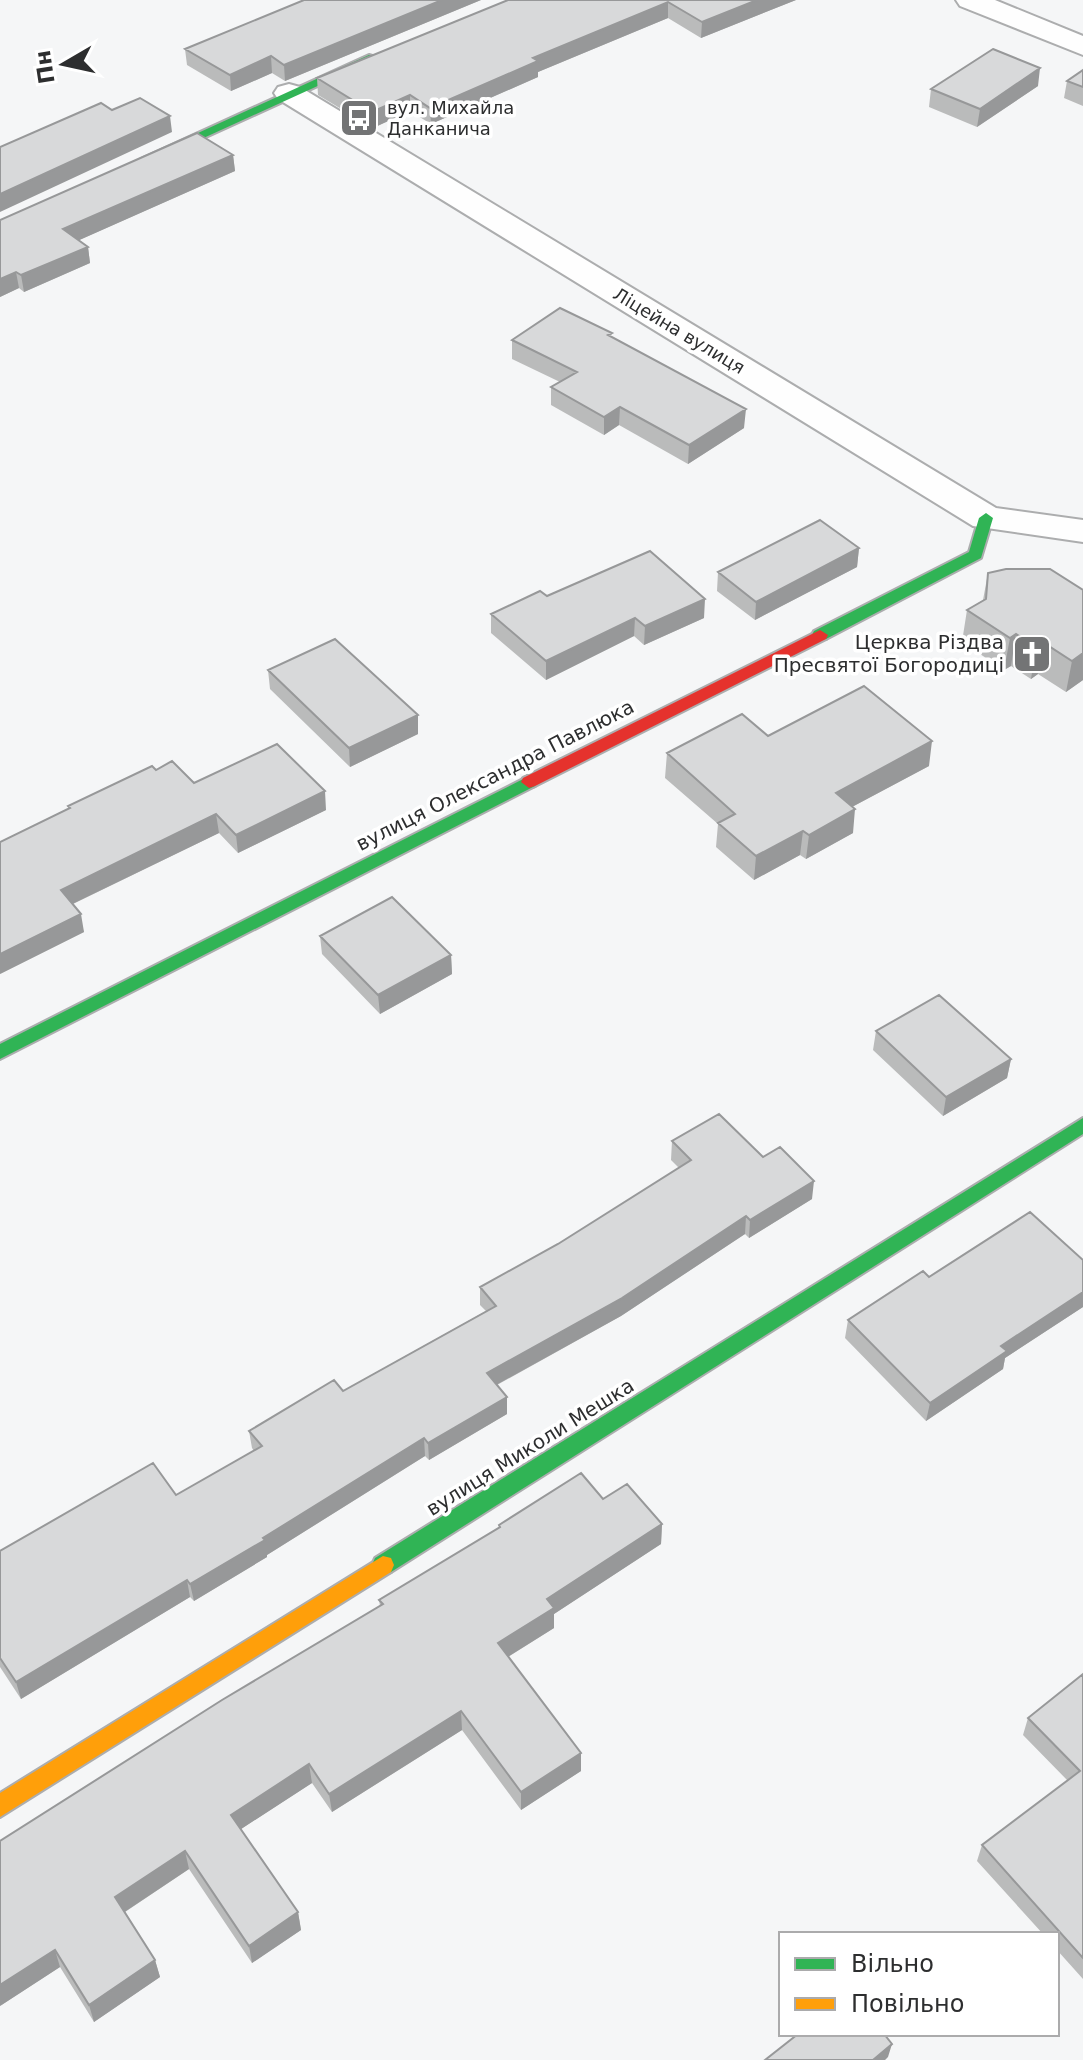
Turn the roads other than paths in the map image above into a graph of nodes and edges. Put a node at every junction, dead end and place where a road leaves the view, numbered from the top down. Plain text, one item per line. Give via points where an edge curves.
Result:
1 (970, 0) edge
2 (1083, 46) edge
3 (388, 52) edge
4 (289, 93) junction
5 (130, 167) edge
6 (986, 518) junction
7 (1083, 531) edge
8 (0, 1052) edge
9 (1083, 1125) edge
10 (0, 1806) edge

1 - 2 street
3 - 4 street
4 - 5 street
4 - 6 street, Ліцейна вулиця
6 - 7 street, Ліцейна вулиця
6 - 8 street, вулиця Олександра Павлюка via 976,555
9 - 10 street, вулиця Миколи Мешка

